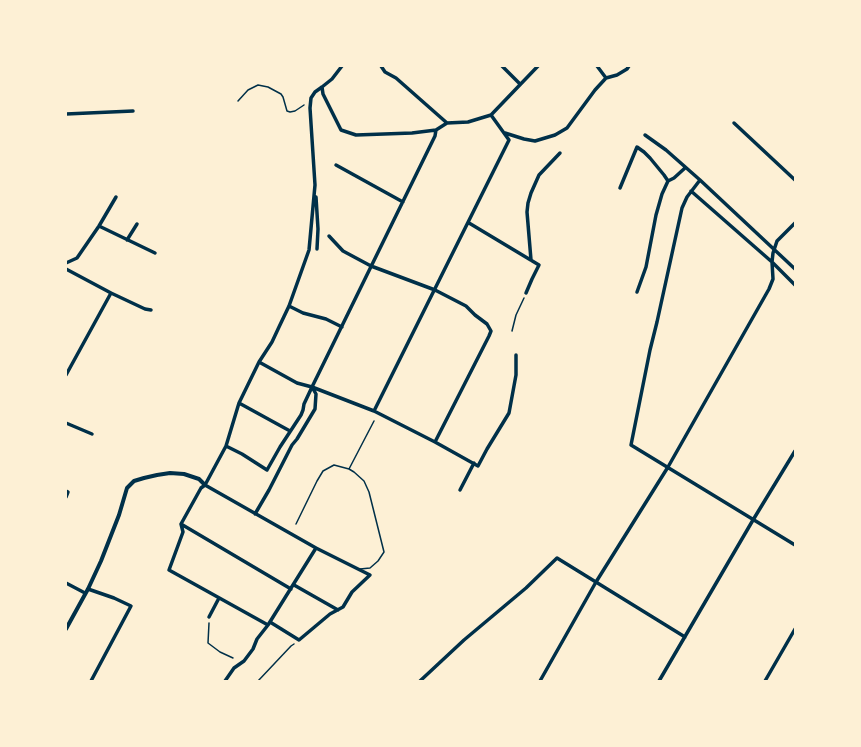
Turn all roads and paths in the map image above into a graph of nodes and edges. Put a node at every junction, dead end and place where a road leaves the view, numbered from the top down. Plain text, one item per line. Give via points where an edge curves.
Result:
1 (342, 66) edge
2 (381, 66) edge
3 (502, 66) edge
4 (538, 66) edge
5 (597, 66) edge
6 (629, 66) edge
7 (606, 78) junction
8 (520, 84) junction
9 (322, 87) junction
10 (238, 101) dead end
11 (311, 102) junction
12 (133, 111) dead end
13 (66, 114) edge
14 (491, 115) junction
15 (447, 123) junction
16 (734, 123) dead end
17 (436, 130) junction
18 (505, 133) junction
19 (645, 135) dead end
20 (560, 153) dead end
21 (336, 164) dead end
22 (686, 168) junction
23 (700, 180) junction
24 (795, 180) edge
25 (668, 181) junction
26 (315, 185) junction
27 (620, 188) dead end
28 (691, 191) junction
29 (116, 197) dead end
30 (403, 202) junction
31 (468, 223) junction
32 (795, 223) edge
33 (137, 224) dead end
34 (99, 226) junction
35 (329, 236) dead end
36 (127, 240) junction
37 (317, 249) dead end
38 (774, 249) junction
39 (155, 253) dead end
40 (531, 260) junction
41 (772, 262) junction
42 (66, 263) edge
43 (371, 266) junction
44 (66, 269) edge
45 (795, 269) edge
46 (795, 285) edge
47 (435, 290) junction
48 (637, 292) dead end
49 (111, 293) junction
50 (526, 293) joint
51 (289, 306) junction
52 (151, 310) dead end
53 (342, 326) junction
54 (512, 331) dead end
55 (516, 355) dead end
56 (260, 362) junction
57 (66, 375) edge
58 (312, 387) junction
59 (239, 403) junction
60 (374, 412) junction
61 (374, 421) dead end
62 (66, 423) edge
63 (290, 431) junction
64 (92, 434) dead end
65 (435, 442) junction
66 (226, 446) junction
67 (795, 451) edge
68 (474, 463) junction
69 (668, 467) junction
70 (349, 469) junction
71 (205, 485) junction
72 (460, 490) dead end
73 (66, 491) edge
74 (66, 497) edge
75 (255, 514) junction
76 (753, 520) junction
77 (181, 524) junction
78 (296, 524) dead end
79 (795, 545) edge
80 (316, 548) junction
81 (358, 569) junction
82 (596, 582) junction
83 (66, 583) edge
84 (294, 585) junction
85 (88, 589) junction
86 (291, 589) junction
87 (85, 593) junction
88 (219, 598) junction
89 (338, 610) junction
90 (209, 617) joint
91 (269, 623) junction
92 (66, 629) edge
93 (795, 629) edge
94 (685, 637) junction
95 (299, 640) junction
96 (233, 658) dead end
97 (91, 681) edge
98 (225, 681) edge
99 (258, 681) edge
100 (420, 681) edge
101 (540, 681) edge
102 (659, 681) edge
103 (765, 681) edge

1 - 9 street
2 - 15 street
3 - 8 street
4 - 8 street
5 - 7 street
6 - 7 street via 617,75
7 - 18 street via 567,128 555,135 535,141
8 - 14 street
9 - 11 street via 315,92
9 - 17 street via 341,130 356,135
10 - 11 path via 248,90 258,85 281,94 287,111 290,112
11 - 26 street
12 - 13 street
14 - 15 street via 468,122
14 - 18 street
15 - 17 street
16 - 24 street
17 - 30 street
18 - 31 street via 509,140
19 - 22 street
20 - 40 street via 539,175 531,192 527,212
21 - 30 street
22 - 23 street
22 - 25 street
23 - 28 street
23 - 38 street
25 - 27 street via 650,158 637,147
25 - 48 street via 656,215 646,267
26 - 37 street
26 - 51 street via 309,250
28 - 41 street
28 - 69 street via 682,208 631,445
29 - 34 street
30 - 43 street
31 - 40 street
31 - 47 street
32 - 38 street via 777,241
33 - 36 street
34 - 36 street
34 - 42 street via 77,258
35 - 43 street via 343,251
36 - 39 street
38 - 41 street
38 - 45 street
40 - 50 street via 539,265
41 - 46 street
41 - 69 street via 773,278 769,289
43 - 47 street
43 - 53 street
44 - 49 street
47 - 60 street
47 - 65 street via 466,306 487,324 491,331
49 - 52 street
49 - 57 street
50 - 54 path
51 - 53 street
51 - 56 street
53 - 58 street
55 - 68 street via 516,375 509,413 478,466
56 - 58 street via 297,383
56 - 59 street
58 - 60 street
58 - 63 street via 301,415
58 - 75 street via 316,394 314,409
59 - 63 street
59 - 66 street
60 - 65 street
61 - 70 lane
62 - 64 street
63 - 66 street via 267,470
65 - 68 street
66 - 71 street
67 - 76 street
68 - 72 street
69 - 76 street
69 - 82 street
70 - 78 lane via 334,464 323,472
70 - 81 lane via 364,481 369,492 384,552 370,568
71 - 75 street
71 - 77 street
71 - 85 street via 199,479 170,473 134,481 127,488 104,554
73 - 74 street
75 - 80 street
76 - 79 street
76 - 94 street
77 - 86 street
77 - 88 street via 183,532 168,570
80 - 81 street
80 - 84 street
81 - 89 street via 370,575
82 - 94 street
82 - 100 street via 557,558
82 - 101 street
83 - 87 street
84 - 86 street
84 - 89 street
85 - 87 street
85 - 97 street via 131,606
86 - 91 street
87 - 92 street
88 - 90 street
88 - 91 street
89 - 95 street
90 - 96 path via 208,643
91 - 95 street
91 - 98 street via 244,661 234,668
93 - 103 street
94 - 102 street
95 - 99 path

